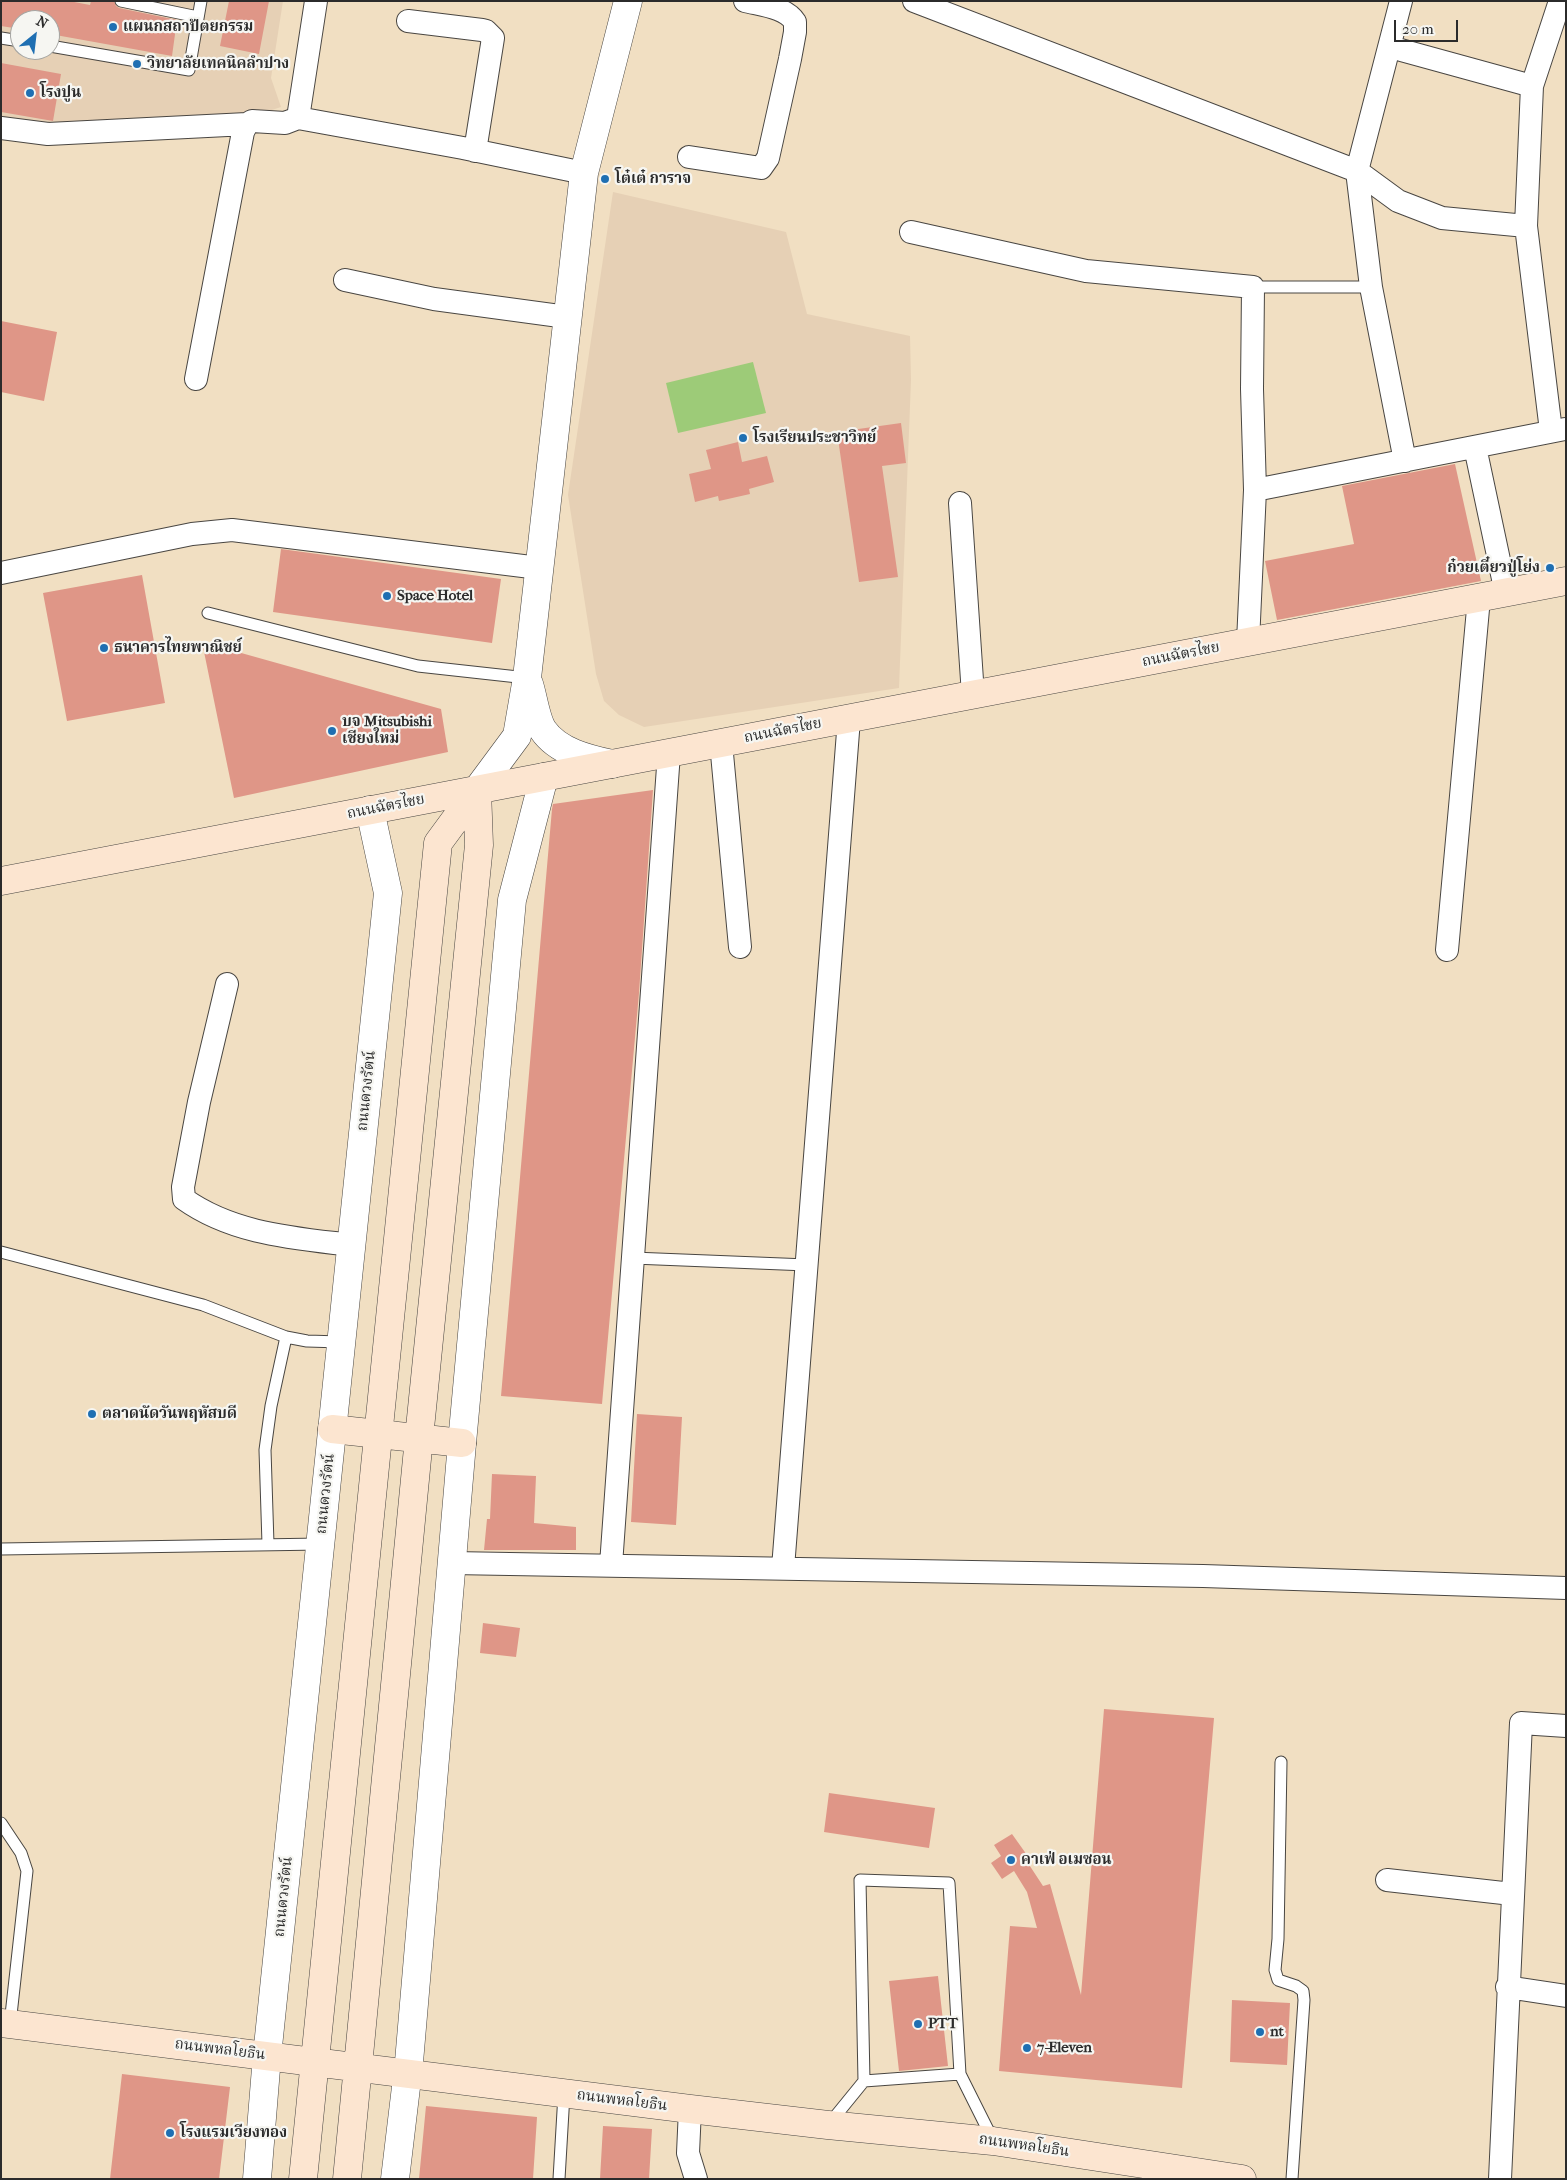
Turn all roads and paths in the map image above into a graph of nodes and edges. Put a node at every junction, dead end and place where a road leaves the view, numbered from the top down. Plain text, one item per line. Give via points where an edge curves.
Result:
1 (121, 1) edge
2 (201, 1) edge
3 (316, 1) edge
4 (628, 1) edge
5 (745, 1) edge
6 (914, 1) edge
7 (1401, 1) edge
8 (1560, 1) edge
9 (198, 17) junction
10 (408, 21) dead end
11 (1390, 47) junction
12 (60, 48) edge
13 (1532, 86) junction
14 (298, 118) junction
15 (247, 124) junction
16 (1, 128) edge
17 (475, 151) junction
18 (690, 157) dead end
19 (1357, 171) junction
20 (584, 173) junction
21 (1526, 226) junction
22 (911, 232) dead end
23 (345, 280) dead end
24 (1252, 287) junction
25 (1371, 287) junction
26 (567, 317) junction
27 (196, 379) dead end
28 (1558, 430) edge
29 (1475, 447) junction
30 (1404, 461) junction
31 (1255, 490) junction
32 (960, 503) dead end
33 (539, 568) junction
34 (1, 573) edge
35 (1566, 581) edge
36 (1506, 593) junction
37 (1479, 598) junction
38 (208, 613) dead end
39 (1248, 642) junction
40 (527, 678) junction
41 (973, 695) junction
42 (849, 719) junction
43 (721, 743) junction
44 (669, 753) junction
45 (612, 764) junction
46 (544, 777) junction
47 (477, 790) junction
48 (370, 810) junction
49 (1, 881) edge
50 (740, 947) dead end
51 (1447, 950) dead end
52 (227, 984) dead end
53 (351, 1244) junction
54 (1, 1252) edge
55 (633, 1258) junction
56 (807, 1265) junction
57 (286, 1336) junction
58 (341, 1342) junction
59 (332, 1429) junction
60 (379, 1434) junction
61 (419, 1438) junction
62 (462, 1443) junction
63 (268, 1544) junction
64 (320, 1544) junction
65 (1, 1549) edge
66 (452, 1563) junction
67 (611, 1564) junction
68 (783, 1568) junction
69 (1566, 1588) edge
70 (1566, 1726) edge
71 (1281, 1762) dead end
72 (1, 1824) edge
73 (1387, 1880) dead end
74 (1512, 1894) junction
75 (1507, 1987) junction
76 (1566, 1996) edge
77 (6, 2023) edge
78 (268, 2056) junction
79 (315, 2062) junction
80 (359, 2067) junction
81 (407, 2073) junction
82 (960, 2074) junction
83 (864, 2081) junction
84 (564, 2094) junction
85 (690, 2109) junction
86 (828, 2125) junction
87 (993, 2141) junction
88 (257, 2179) edge
89 (303, 2179) edge
90 (347, 2179) edge
91 (395, 2179) edge
92 (559, 2179) edge
93 (696, 2179) edge
94 (1242, 2179) edge
95 (1292, 2179) edge
96 (1500, 2179) edge

1 - 9 lane
2 - 9 lane
3 - 14 street
4 - 20 street
5 - 18 street via 788,14 795,22 768,158 761,168
6 - 19 street
7 - 11 street
8 - 13 street
9 - 12 lane via 189,70
10 - 17 street via 482,30 492,38
11 - 13 street
11 - 19 street
13 - 21 street
14 - 15 street via 285,123 261,121
14 - 17 street
15 - 16 street via 48,134
15 - 27 street
17 - 20 street
19 - 21 street via 1398,202 1442,218
19 - 25 street
20 - 26 street
21 - 28 street
22 - 24 street via 1086,271
23 - 26 street via 434,299
24 - 25 lane
24 - 31 street
25 - 30 street
26 - 33 street
28 - 29 street
29 - 30 street
29 - 36 street
30 - 31 street
31 - 39 street
32 - 41 street
33 - 34 street via 232,530 192,534
33 - 40 street
35 - 36 main road, ถนนฉัตรไชย
36 - 37 main road, ถนนฉัตรไชย
37 - 39 main road, ถนนฉัตรไชย
37 - 51 street
38 - 40 lane via 418,666
39 - 41 main road, ถนนฉัตรไชย
40 - 45 street via 543,729 560,746 584,758
40 - 47 street via 517,736
41 - 42 main road, ถนนฉัตรไชย
42 - 43 main road, ถนนฉัตรไชย
42 - 56 street
43 - 44 main road, ถนนฉัตรไชย
43 - 50 street
44 - 45 main road, ถนนฉัตรไชย
44 - 55 street
45 - 46 main road, ถนนฉัตรไชย
46 - 47 main road, ถนนฉัตรไชย
46 - 62 street via 512,900
47 - 48 main road, ถนนฉัตรไชย
47 - 60 main road via 438,843
47 - 61 main road via 479,845
48 - 49 main road, ถนนฉัตรไชย
48 - 53 street, ถนนดวงรัตน์ via 388,893
52 - 53 street via 199,1102 183,1187 184,1198 226,1222 256,1231
53 - 58 street, ถนนดวงรัตน์
54 - 57 lane via 203,1305
55 - 56 lane
55 - 67 street
56 - 68 street
57 - 58 lane via 307,1341
57 - 63 lane via 265,1450
58 - 59 street, ถนนดวงรัตน์
59 - 60 main road
59 - 64 street, ถนนดวงรัตน์
60 - 61 main road
60 - 79 main road
61 - 62 main road
61 - 80 main road
62 - 66 street
63 - 64 lane
63 - 65 lane
64 - 78 street, ถนนดวงรัตน์
66 - 67 street
66 - 81 street
67 - 68 street
68 - 69 street via 1204,1576
70 - 74 street via 1521,1723
71 - 95 lane via 1275,1970 1278,1980 1303,1991 1304,2000
72 - 77 lane via 21,1853 27,1871
73 - 74 street
74 - 75 street
75 - 76 street
75 - 96 street
77 - 78 main road, ถนนพหลโยธิน
78 - 79 main road, ถนนพหลโยธิน
78 - 88 street, ถนนดวงรัตน์
79 - 80 main road, ถนนพหลโยธิน
79 - 89 main road
80 - 81 main road, ถนนพหลโยธิน
80 - 90 main road
81 - 84 main road, ถนนพหลโยธิน
81 - 91 street
82 - 83 lane
82 - 83 lane via 949,1883 860,1880
82 - 87 lane
83 - 86 lane
84 - 85 main road, ถนนพหลโยธิน
84 - 92 lane
85 - 86 main road, ถนนพหลโยธิน
85 - 93 street via 688,2153
86 - 87 main road, ถนนพหลโยธิน
87 - 94 main road, ถนนพหลโยธิน

